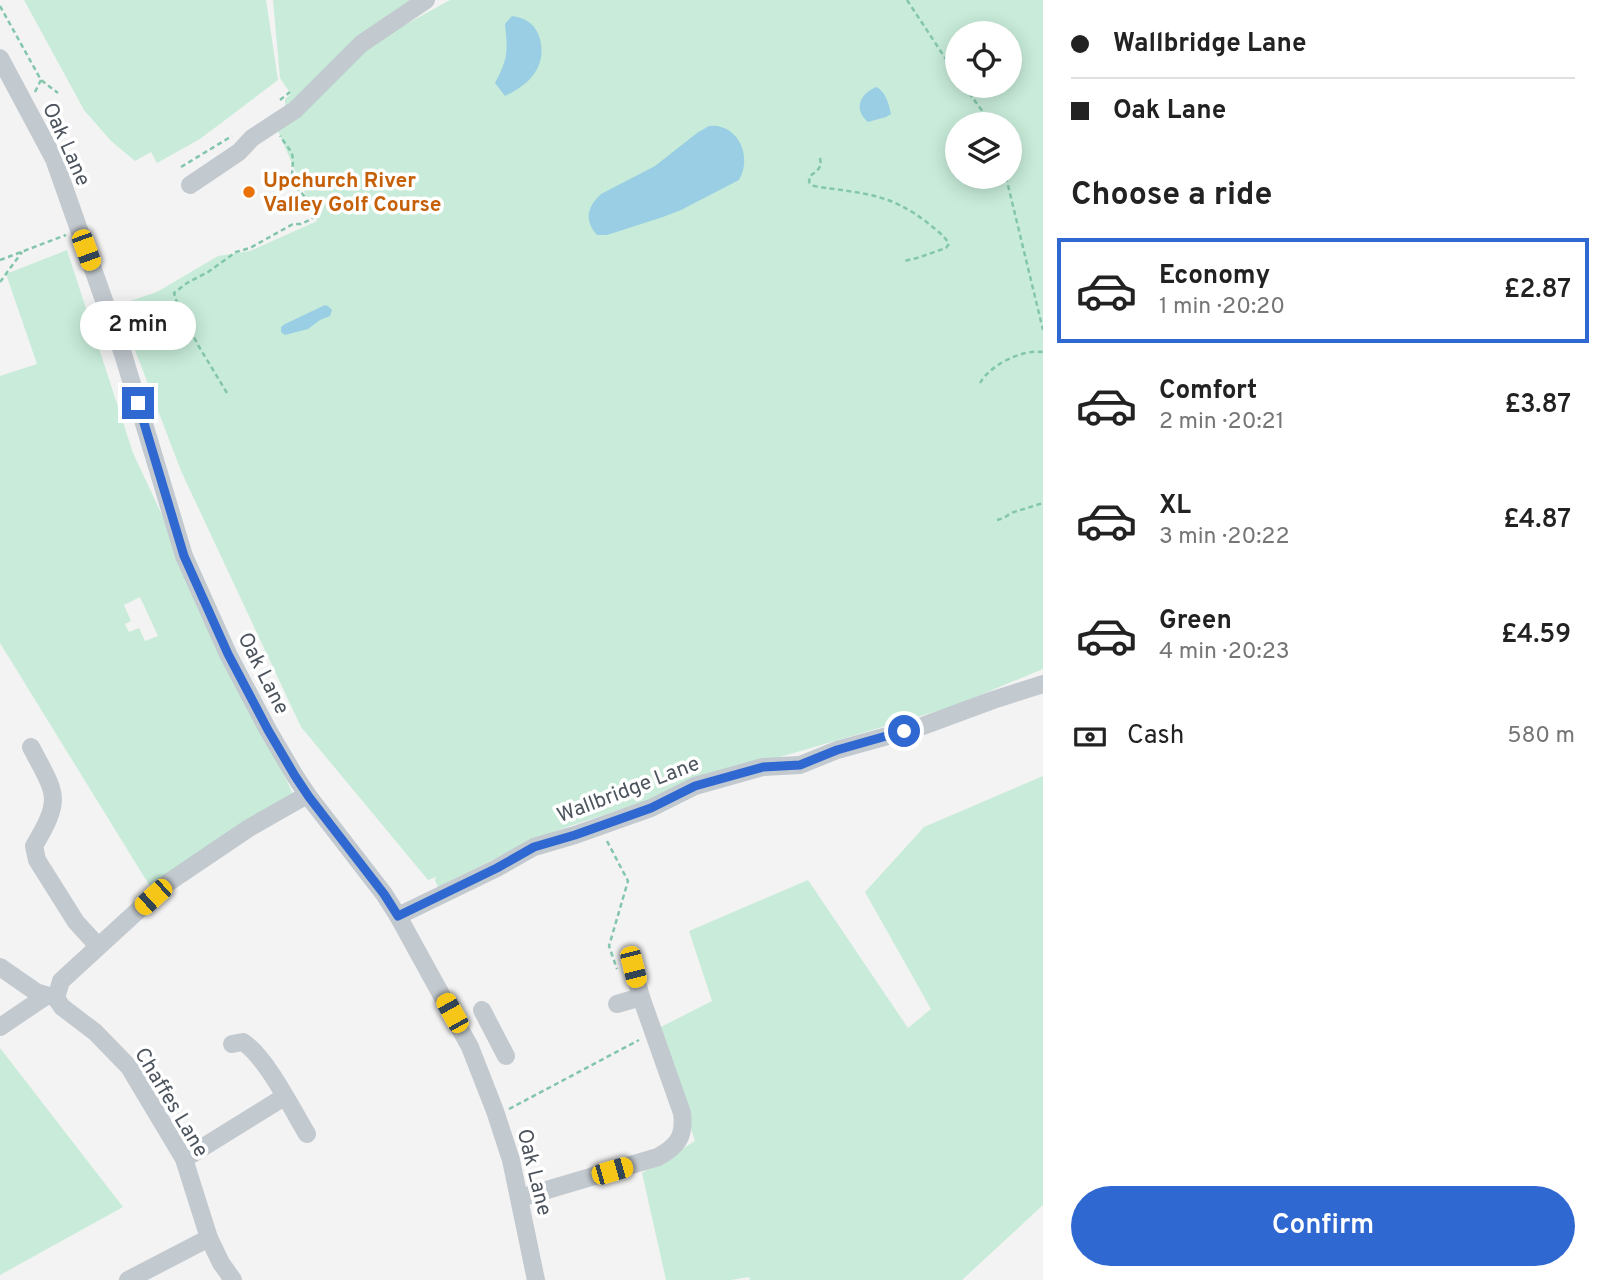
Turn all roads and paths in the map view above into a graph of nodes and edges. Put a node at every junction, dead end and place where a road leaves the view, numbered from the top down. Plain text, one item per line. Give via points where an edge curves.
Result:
1 (426, 0) edge
2 (907, 0) edge
3 (0, 6) edge
4 (0, 58) edge
5 (945, 58) edge
6 (58, 93) dead end
7 (264, 129) junction
8 (820, 158) dead end
9 (190, 185) dead end
10 (1009, 189) edge
11 (79, 230) junction
12 (22, 252) junction
13 (0, 260) edge
14 (904, 261) dead end
15 (0, 282) edge
16 (1043, 330) edge
17 (1043, 352) edge
18 (980, 383) dead end
19 (227, 393) dead end
20 (1043, 503) edge
21 (997, 520) dead end
22 (1043, 684) edge
23 (31, 747) dead end
24 (307, 795) junction
25 (599, 826) junction
26 (398, 916) junction
27 (98, 946) junction
28 (0, 967) edge
29 (633, 967) dead end
30 (51, 997) junction
31 (628, 1001) junction
32 (481, 1010) dead end
33 (0, 1027) edge
34 (494, 1033) junction
35 (641, 1039) dead end
36 (232, 1044) dead end
37 (470, 1048) junction
38 (506, 1056) dead end
39 (284, 1097) junction
40 (497, 1115) junction
41 (307, 1134) dead end
42 (184, 1159) junction
43 (520, 1198) junction
44 (209, 1238) junction
45 (128, 1280) edge
46 (233, 1280) edge
47 (536, 1280) edge

1 - 7 street via 361,44 295,110
2 - 5 path
3 - 6 path via 41,80
4 - 11 street, Oak Lane via 54,159
7 - 9 street
7 - 19 path via 280,135 290,148 293,181 314,211 312,219 236,252 174,293
8 - 14 path via 821,165 810,176 814,186 892,201 918,215 949,244
10 - 16 path
11 - 12 path
11 - 24 street, Oak Lane via 101,266 184,556 228,654
12 - 13 path
12 - 15 path
17 - 18 path via 1023,353 988,371
20 - 21 path
22 - 25 street, Wallbridge Lane via 800,765 763,767 695,786
23 - 27 street via 52,789 53,806 34,846 37,860 76,922
24 - 26 street, Oak Lane
24 - 27 street via 169,882
25 - 26 street, Wallbridge Lane via 534,847
25 - 31 path via 628,881 610,946
26 - 37 street, Oak Lane
27 - 30 street
28 - 30 street, Chaffes Lane
29 - 31 street
30 - 33 street
30 - 42 street, Chaffes Lane via 95,1032 128,1067
31 - 43 street via 682,1114 683,1132 672,1149 658,1157
32 - 34 street
34 - 37 street
34 - 38 street
35 - 40 path
36 - 39 street via 246,1043
37 - 40 street, Oak Lane
39 - 41 street
39 - 42 street
40 - 43 street, Oak Lane
42 - 44 street, Chaffes Lane
43 - 47 street, Oak Lane
44 - 45 street
44 - 46 street, Chaffes Lane

